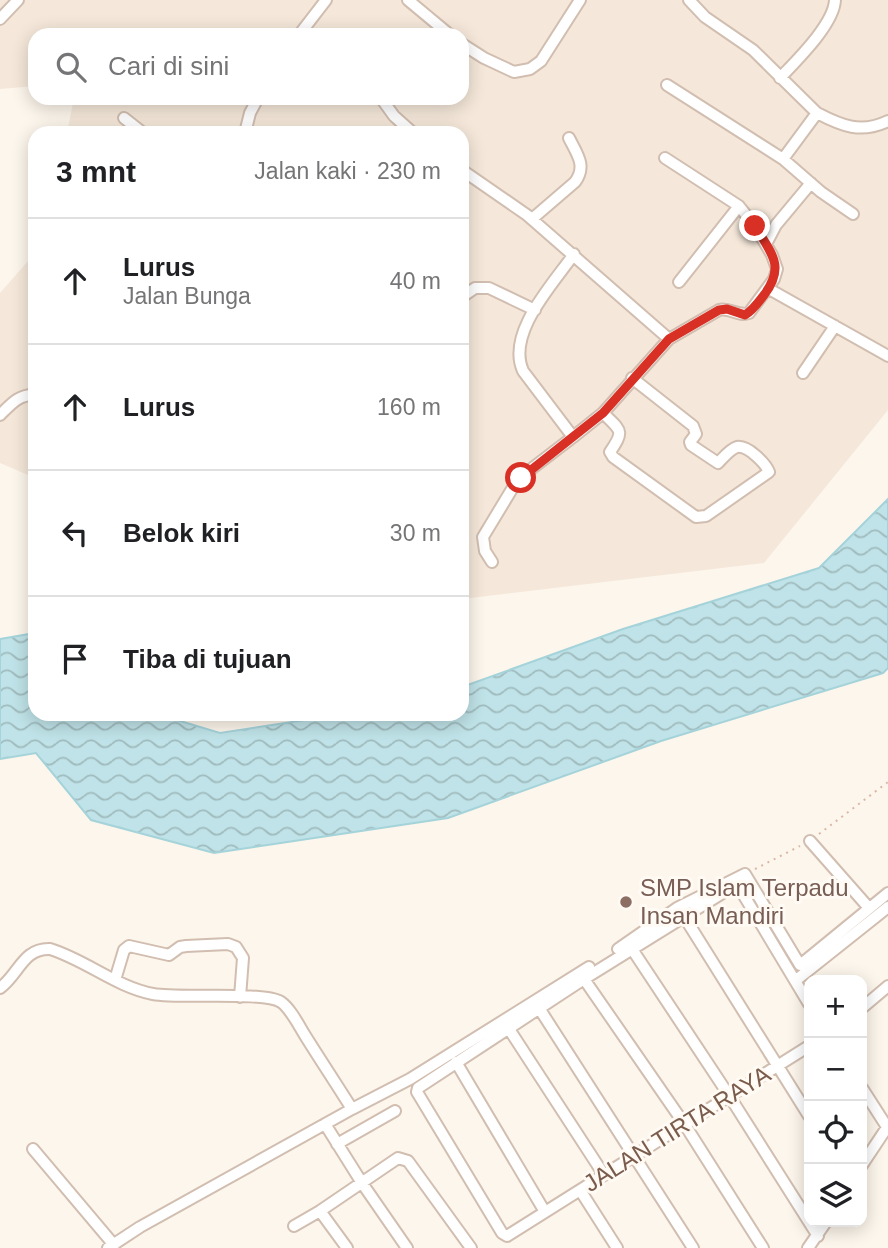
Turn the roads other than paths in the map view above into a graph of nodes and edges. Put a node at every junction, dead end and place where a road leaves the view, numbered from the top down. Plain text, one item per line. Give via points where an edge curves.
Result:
1 (18, 0) edge
2 (326, 0) edge
3 (408, 0) edge
4 (580, 0) edge
5 (689, 0) edge
6 (835, 0) edge
7 (0, 19) edge
8 (307, 28) edge
9 (442, 28) edge
10 (469, 48) edge
11 (780, 78) junction
12 (667, 85) dead end
13 (254, 105) edge
14 (386, 105) edge
15 (817, 113) junction
16 (124, 118) dead end
17 (888, 121) edge
18 (134, 126) edge
19 (247, 126) edge
20 (405, 126) edge
21 (569, 138) dead end
22 (665, 158) dead end
23 (783, 159) junction
24 (469, 175) edge
25 (811, 183) junction
26 (739, 206) junction
27 (853, 214) dead end
28 (532, 219) junction
29 (766, 244) junction
30 (574, 254) junction
31 (679, 282) dead end
32 (769, 289) junction
33 (469, 292) edge
34 (535, 310) junction
35 (835, 326) junction
36 (669, 339) junction
37 (888, 356) edge
38 (803, 373) dead end
39 (632, 378) junction
40 (28, 395) edge
41 (603, 413) junction
42 (0, 415) edge
43 (573, 437) junction
44 (492, 562) dead end
45 (810, 842) road end
46 (888, 893) edge
47 (888, 907) edge
48 (869, 908) junction
49 (685, 918) junction
50 (632, 949) junction
51 (584, 979) junction
52 (116, 980) junction
53 (795, 981) junction
54 (888, 985) edge
55 (0, 988) edge
56 (804, 996) edge
57 (240, 997) junction
58 (867, 1004) edge
59 (539, 1008) junction
60 (509, 1028) junction
61 (804, 1049) edge
62 (456, 1062) junction
63 (777, 1066) junction
64 (867, 1096) edge
65 (730, 1097) junction
66 (804, 1108) edge
67 (352, 1109) junction
68 (395, 1111) dead end
69 (325, 1124) junction
70 (685, 1125) junction
71 (887, 1126) edge
72 (337, 1144) junction
73 (33, 1149) dead end
74 (633, 1157) junction
75 (863, 1164) edge
76 (604, 1175) junction
77 (362, 1183) junction
78 (580, 1190) junction
79 (320, 1212) junction
80 (545, 1212) junction
81 (294, 1226) dead end
82 (823, 1227) edge
83 (818, 1236) junction
84 (111, 1246) edge
85 (347, 1248) edge
86 (407, 1248) edge
87 (471, 1248) edge
88 (617, 1248) edge
89 (693, 1248) edge
90 (762, 1248) edge
91 (808, 1248) edge

1 - 7 street
2 - 8 street
3 - 9 street
4 - 10 street via 541,61 530,69 514,72
5 - 11 street via 705,17 753,50
6 - 11 street via 835,9 820,31
11 - 15 street
12 - 23 street
13 - 19 street
14 - 20 street
15 - 17 street via 866,129
15 - 23 street
16 - 18 street
21 - 28 street via 581,164 580,175
22 - 26 street
23 - 25 street
24 - 28 street
25 - 27 street
25 - 29 street
26 - 29 street
26 - 31 street
28 - 30 street
29 - 32 street via 777,270
30 - 34 street
30 - 36 street
32 - 35 street
32 - 36 street via 749,313 719,310
33 - 34 street via 489,288
34 - 43 street via 522,334 519,360
35 - 37 street
35 - 38 street
36 - 39 street
39 - 41 street
39 - 41 street via 693,426 696,434 691,445 718,463 734,448 743,448 769,472 706,516 696,517 613,457 610,452 620,431
40 - 42 street via 14,400
41 - 43 street
43 - 44 street via 512,489 483,537
45 - 48 street
46 - 48 street
47 - 53 street
48 - 67 street via 800,965 745,874 677,908 452,1055
49 - 50 street
49 - 53 street via 737,884
49 - 63 street
50 - 51 street
50 - 65 street
51 - 59 street
51 - 70 street
52 - 55 street via 59,951 42,948 30,953
52 - 57 street via 136,990 172,997
52 - 57 street via 129,946 169,955 180,947 228,944 243,958
53 - 56 street
54 - 58 street
57 - 67 street via 282,1003
59 - 60 street
59 - 74 street
60 - 62 street
60 - 76 street
61 - 63 street, JALAN TIRTA RAYA
62 - 80 street
62 - 80 street, JALAN TIRTA RAYA via 417,1092 502,1233 510,1236
63 - 65 street, JALAN TIRTA RAYA
63 - 66 street
64 - 71 street
65 - 70 street, JALAN TIRTA RAYA
65 - 83 street
67 - 69 street
68 - 72 street
69 - 72 street
69 - 84 street
70 - 74 street, JALAN TIRTA RAYA
70 - 90 street
71 - 75 street
72 - 77 street
73 - 84 street
74 - 76 street, JALAN TIRTA RAYA
74 - 89 street
76 - 78 street, JALAN TIRTA RAYA
77 - 79 street
77 - 86 street
77 - 87 street via 404,1158
78 - 80 street, JALAN TIRTA RAYA
78 - 88 street
79 - 81 street
79 - 85 street
82 - 83 street
83 - 91 street

